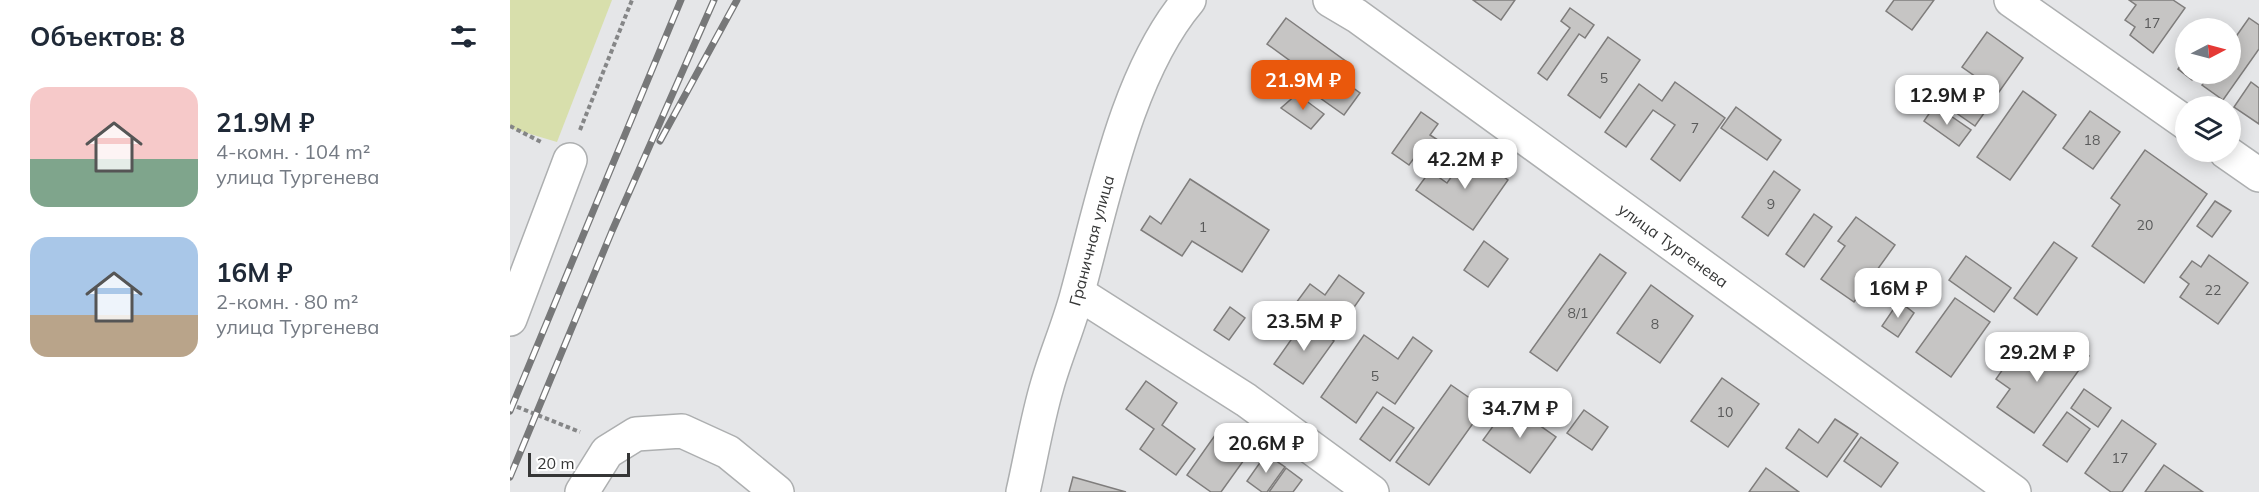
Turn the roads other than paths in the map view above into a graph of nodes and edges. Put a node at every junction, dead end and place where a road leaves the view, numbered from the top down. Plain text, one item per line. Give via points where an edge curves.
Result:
1 (1189, 0) edge
2 (1330, 0) edge
3 (2011, 0) edge
4 (2175, 115) edge
5 (570, 160) road end
6 (2240, 162) edge
7 (2259, 175) edge
8 (1078, 293) junction
9 (510, 319) edge
10 (582, 492) edge
11 (777, 492) edge
12 (1023, 492) edge
13 (1372, 492) edge
14 (2014, 492) edge

1 - 8 street, Граничная улица via 1173,19 1136,95 1097,215
2 - 14 street, улица Тургенева
3 - 4 street
5 - 9 street
6 - 7 street
8 - 12 street, Граничная улица via 1047,386
8 - 13 street via 1246,400
10 - 11 street via 607,452 636,434 682,431 728,452

